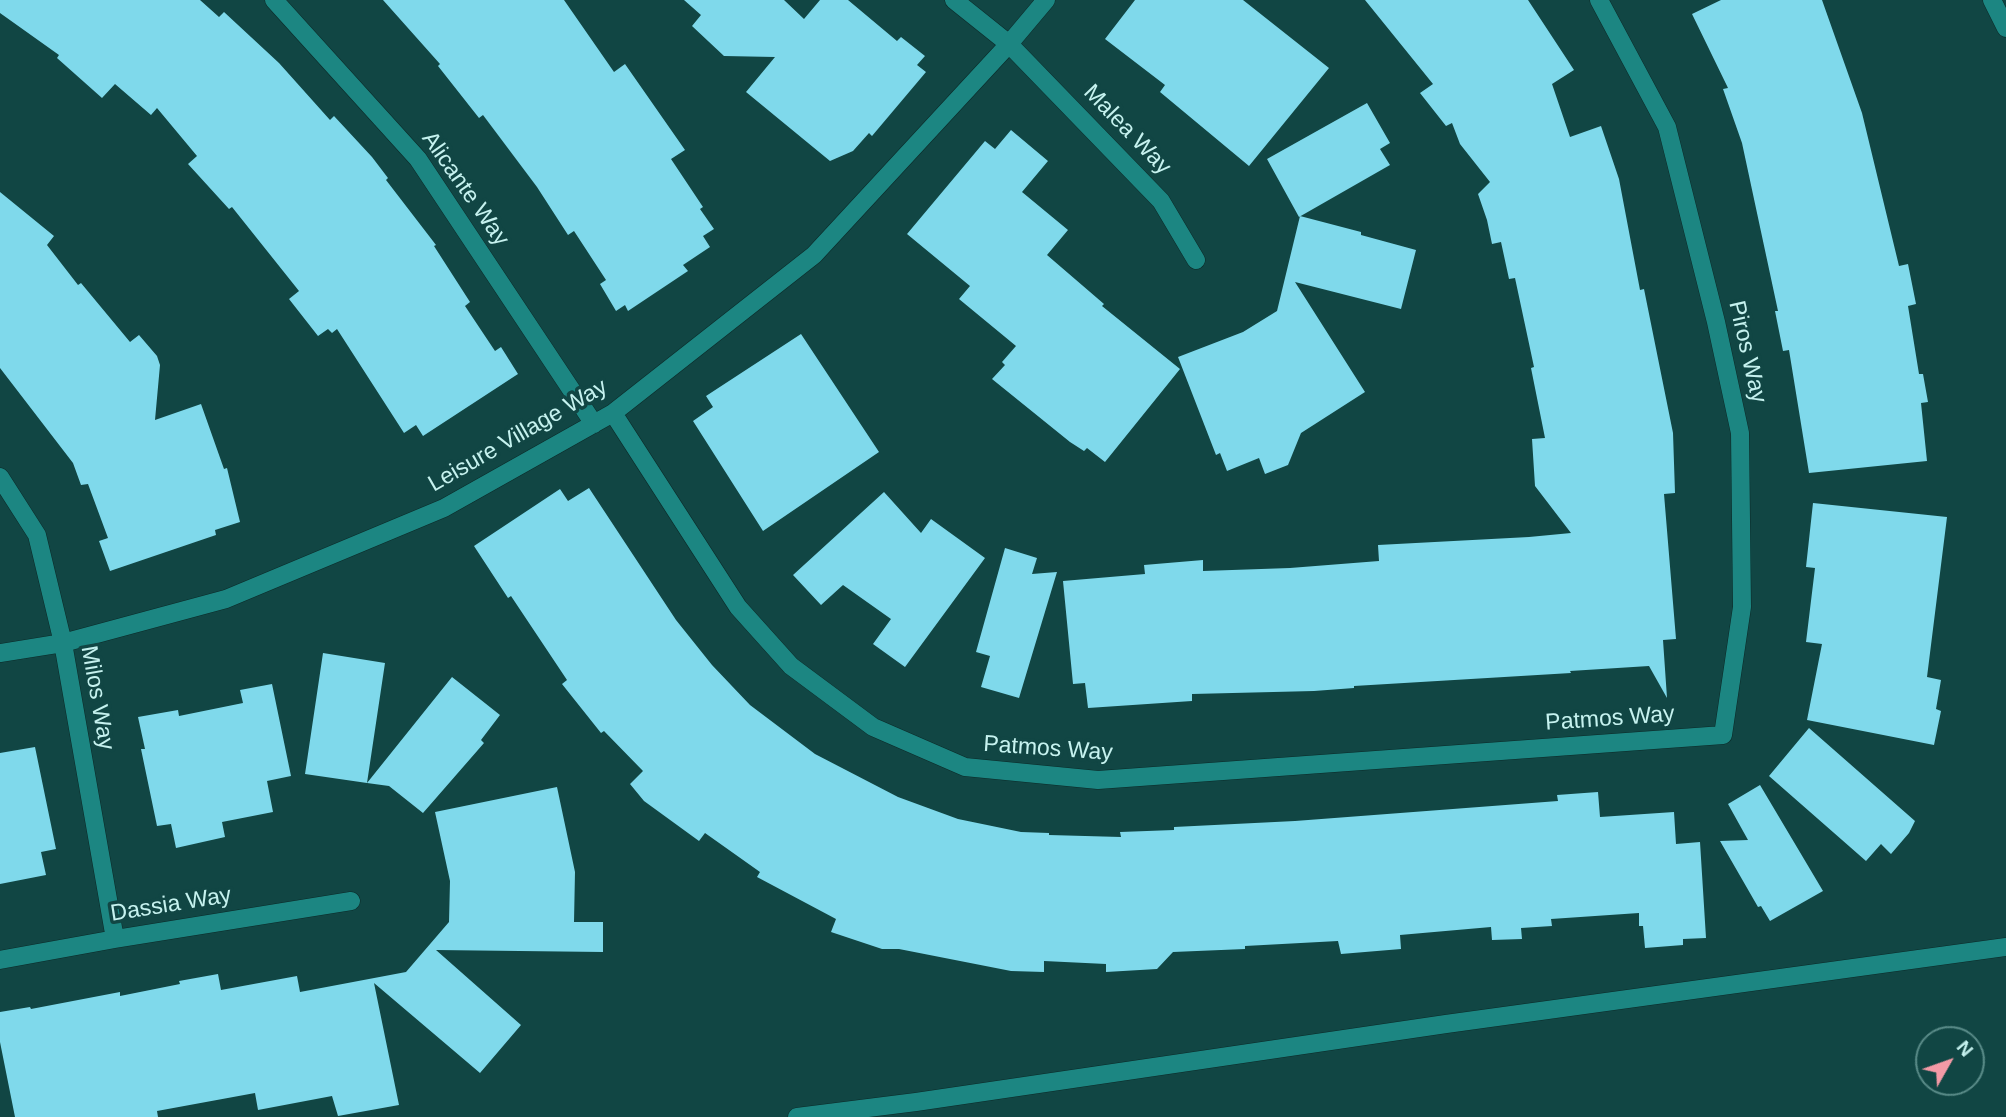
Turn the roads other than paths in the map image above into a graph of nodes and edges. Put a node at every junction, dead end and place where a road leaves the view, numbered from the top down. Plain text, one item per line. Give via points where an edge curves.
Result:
1 (274, 0) edge
2 (954, 0) edge
3 (1046, 0) edge
4 (1599, 0) edge
5 (1992, 0) edge
6 (2006, 28) edge
7 (1009, 44) junction
8 (1196, 260) dead end
9 (613, 413) junction
10 (594, 424) junction
11 (0, 477) edge
12 (63, 643) junction
13 (0, 653) edge
14 (1723, 735) joint
15 (351, 901) dead end
16 (116, 939) junction
17 (2006, 947) edge
18 (0, 960) edge
19 (797, 1117) edge

1 - 10 street, Alicante Way via 418,159
2 - 7 street, Malea Way
3 - 7 street, Leisure Village Way
4 - 14 street, Piros Way via 1667,127 1740,433 1742,607
5 - 6 street
7 - 8 street, Malea Way via 1161,201
7 - 9 street, Leisure Village Way via 814,254
9 - 10 street, Leisure Village Way
9 - 14 street, Patmos Way via 738,607 791,666 873,727 965,767 1098,780
10 - 12 street, Leisure Village Way via 444,508 226,599
11 - 12 street, Milos Way via 37,535
12 - 13 street, Leisure Village Way
12 - 16 street, Milos Way
15 - 16 street, Dassia Way
16 - 18 street, Dassia Way
17 - 19 street

